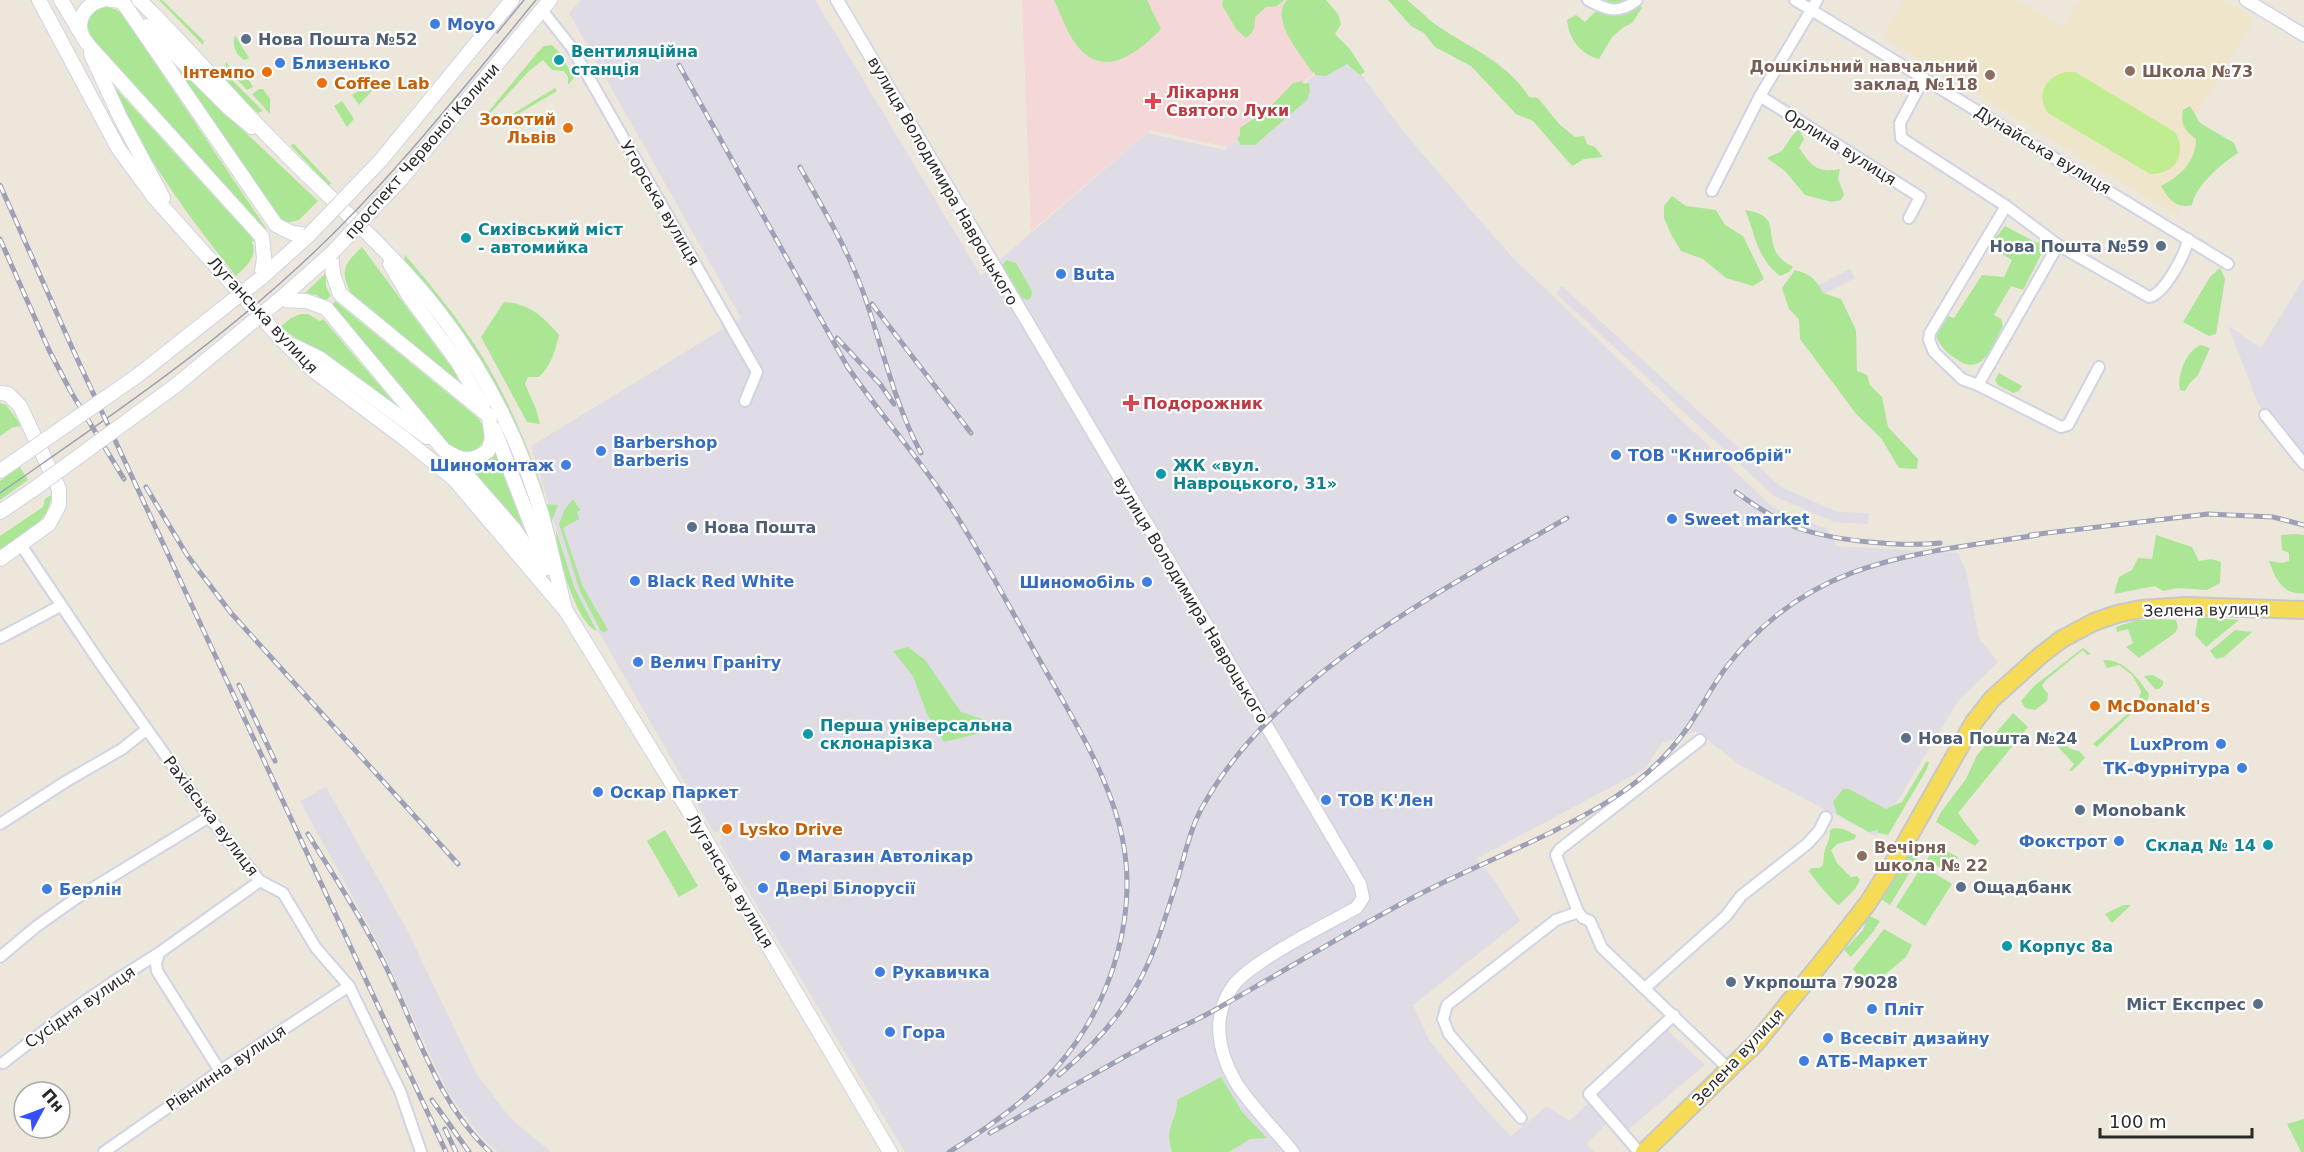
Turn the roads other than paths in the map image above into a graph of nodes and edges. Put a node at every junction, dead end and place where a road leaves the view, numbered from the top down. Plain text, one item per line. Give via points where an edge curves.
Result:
1 (39, 0) edge
2 (61, 0) edge
3 (103, 0) edge
4 (118, 0) edge
5 (139, 0) edge
6 (512, 0) edge
7 (837, 0) edge
8 (1588, 0) edge
9 (1637, 0) edge
10 (1795, 0) edge
11 (2246, 0) edge
12 (542, 3) edge
13 (1814, 5) edge
14 (82, 35) junction
15 (2304, 35) edge
16 (1924, 78) junction
17 (1760, 96) junction
18 (269, 137) junction
19 (1712, 191) dead end
20 (2006, 206) junction
21 (1909, 218) dead end
22 (176, 220) junction
23 (309, 235) junction
24 (2188, 239) junction
25 (2058, 245) junction
26 (382, 249) junction
27 (331, 254) junction
28 (2228, 264) dead end
29 (261, 278) junction
30 (279, 300) junction
31 (283, 341) junction
32 (2099, 367) dead end
33 (1978, 385) junction
34 (0, 393) edge
35 (745, 401) dead end
36 (2265, 415) dead end
37 (489, 416) junction
38 (444, 450) junction
39 (2304, 464) edge
40 (0, 471) edge
41 (0, 512) edge
42 (21, 545) junction
43 (0, 559) edge
44 (60, 606) junction
45 (2304, 610) edge
46 (566, 611) junction
47 (0, 638) edge
48 (146, 730) junction
49 (1700, 740) dead end
50 (209, 817) junction
51 (1826, 817) dead end
52 (0, 824) edge
53 (260, 881) junction
54 (1578, 912) junction
55 (159, 953) junction
56 (0, 957) edge
57 (349, 986) junction
58 (1645, 988) junction
59 (1674, 1015) junction
60 (3, 1063) dead end
61 (1730, 1070) junction
62 (220, 1071) junction
63 (1521, 1118) dead end
64 (104, 1152) edge
65 (421, 1152) edge
66 (890, 1152) edge
67 (1293, 1152) edge
68 (1641, 1152) edge

1 - 22 main road, Луганська вулиця via 118,148
2 - 14 main road
3 - 14 main road via 85,9 80,20
4 - 18 main road via 229,108
4 - 23 main road via 276,225 292,233
5 - 18 main road, Луганська вулиця
6 - 23 main road, проспект Червоної Калини, bridge via 381,160
7 - 67 street, вулиця Володимира Навроцького via 1360,884 1362,898 1356,908 1237,981 1228,994 1219,1026 1224,1058 1236,1082
8 - 9 street via 1608,10
10 - 13 street, Дунайська вулиця
11 - 15 street
12 - 27 main road, проспект Червоної Калини, bridge via 402,178
12 - 35 street, Угорська вулиця via 572,48 757,372
13 - 16 street, Дунайська вулиця
13 - 17 street
14 - 22 main road via 120,117
14 - 29 main road via 262,237
16 - 20 street via 1900,123 1902,138
16 - 24 street, Дунайська вулиця
17 - 19 street
17 - 21 street, Орлина вулиця via 1920,197
18 - 26 main road, Луганська вулиця
20 - 25 street
20 - 33 street via 1930,333 1934,352 1962,379
22 - 31 main road, Луганська вулиця
23 - 29 main road, проспект Червоної Калини
24 - 25 street via 2184,254 2160,292 2152,297
24 - 28 street, Дунайська вулиця
25 - 33 street
26 - 37 main road
26 - 46 main road, Луганська вулиця via 456,335 502,415 540,509
27 - 30 main road, проспект Червоної Калини
27 - 37 main road via 340,294
29 - 40 main road, проспект Червоної Калини, bridge via 137,376
30 - 38 main road via 306,301 327,308
30 - 41 main road, проспект Червоної Калини, bridge via 175,386
31 - 38 main road via 319,358
31 - 46 main road, Луганська вулиця via 314,371 454,479
32 - 33 street via 2065,427
34 - 42 main road via 8,394 21,406 59,489 59,505 49,524
36 - 39 street
37 - 38 main road via 492,440 488,451 463,460
37 - 46 main road
38 - 46 main road via 514,529
42 - 43 main road
42 - 44 street, Рахівська вулиця
44 - 47 street
44 - 48 street, Рахівська вулиця
45 - 61 main road, Зелена вулиця via 2186,606 2141,609 2094,622 2041,655 1983,710 1868,903 1770,1027
46 - 66 main road, Луганська вулиця
48 - 50 street, Рахівська вулиця
48 - 52 street
49 - 54 street via 1560,849 1556,855
50 - 53 street, Рахівська вулиця
50 - 56 street via 75,899
51 - 58 street via 1807,844 1741,896 1726,916
53 - 55 street, Сусідня вулиця
53 - 57 street, Рахівська вулиця via 283,893 316,948
54 - 58 street via 1590,921 1602,948
54 - 63 street via 1556,920 1447,1005 1443,1019 1449,1034
55 - 60 street, Сусідня вулиця via 62,1017
55 - 62 street, Сусідня вулиця via 157,971
57 - 62 street, Рівнинна вулиця
57 - 65 street, Рахівська вулиця via 400,1091
58 - 59 street
59 - 61 street
59 - 68 street via 1589,1095
61 - 68 main road, Зелена вулиця
62 - 64 street, Рівнинна вулиця

